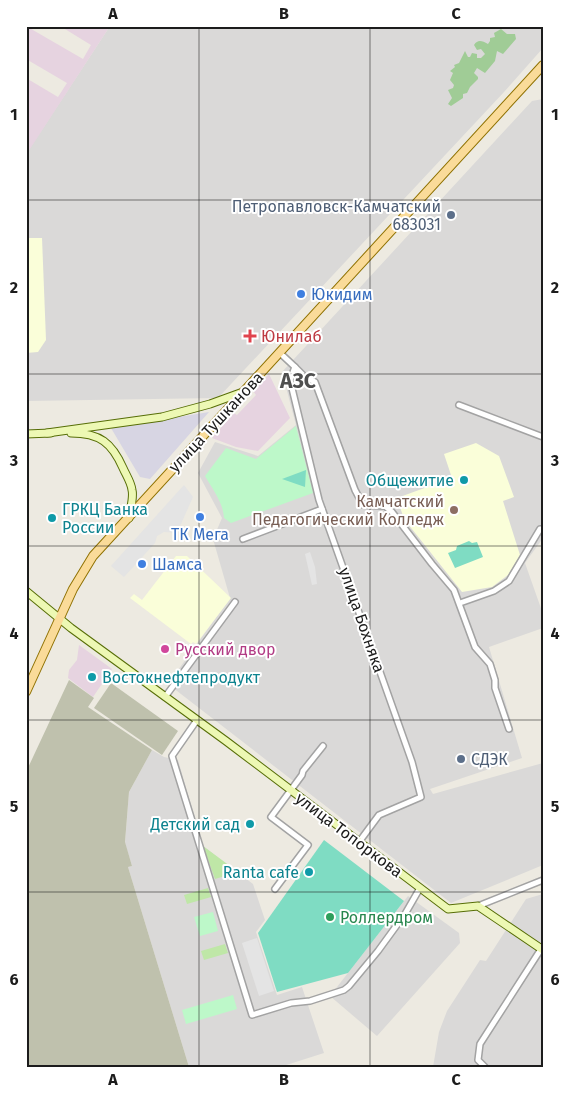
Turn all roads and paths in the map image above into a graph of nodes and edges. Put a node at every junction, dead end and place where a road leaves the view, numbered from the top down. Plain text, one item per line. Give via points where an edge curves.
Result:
1 (543, 65) edge
2 (280, 353) junction
3 (295, 367) junction
4 (244, 392) junction
5 (459, 405) dead end
6 (26, 434) edge
7 (47, 434) junction
8 (543, 437) edge
9 (322, 509) junction
10 (129, 518) junction
11 (543, 528) edge
12 (242, 539) dead end
13 (26, 591) edge
14 (235, 602) dead end
15 (460, 603) junction
16 (59, 618) junction
17 (26, 692) edge
18 (165, 697) junction
19 (197, 720) junction
20 (509, 729) dead end
21 (323, 746) dead end
22 (291, 791) junction
23 (359, 842) junction
24 (543, 880) edge
25 (420, 888) junction
26 (275, 889) dead end
27 (478, 906) junction
28 (542, 950) edge
29 (485, 1067) edge

1 - 2 main road, улица Тушканова
2 - 3 street
2 - 4 main road, улица Тушканова
3 - 9 street, улица Бохняка via 290,380
3 - 15 street via 315,382 363,505 385,506 392,512 454,590
4 - 7 main road via 152,418
4 - 10 main road, улица Тушканова
5 - 8 street
6 - 7 main road
7 - 10 main road via 83,434 109,444 132,492
9 - 12 street
9 - 23 street, улица Бохняка via 412,762 421,797 379,815
10 - 16 main road, улица Тушканова via 93,556
11 - 15 street via 509,581 494,591
13 - 16 main road, улица Топоркова
14 - 18 street
15 - 20 street via 475,647 490,664
16 - 17 main road, улица Тушканова
16 - 18 main road, улица Топоркова
18 - 19 main road, улица Топоркова
19 - 22 main road, улица Топоркова
19 - 25 street via 172,756 252,1015 291,1003 310,1001 349,986 405,914
21 - 22 street
22 - 23 main road, улица Топоркова
22 - 26 street via 271,818 308,845
23 - 25 main road, улица Топоркова
24 - 27 street
25 - 27 main road, улица Топоркова via 448,909
27 - 28 main road
28 - 29 street via 480,1044 478,1060

